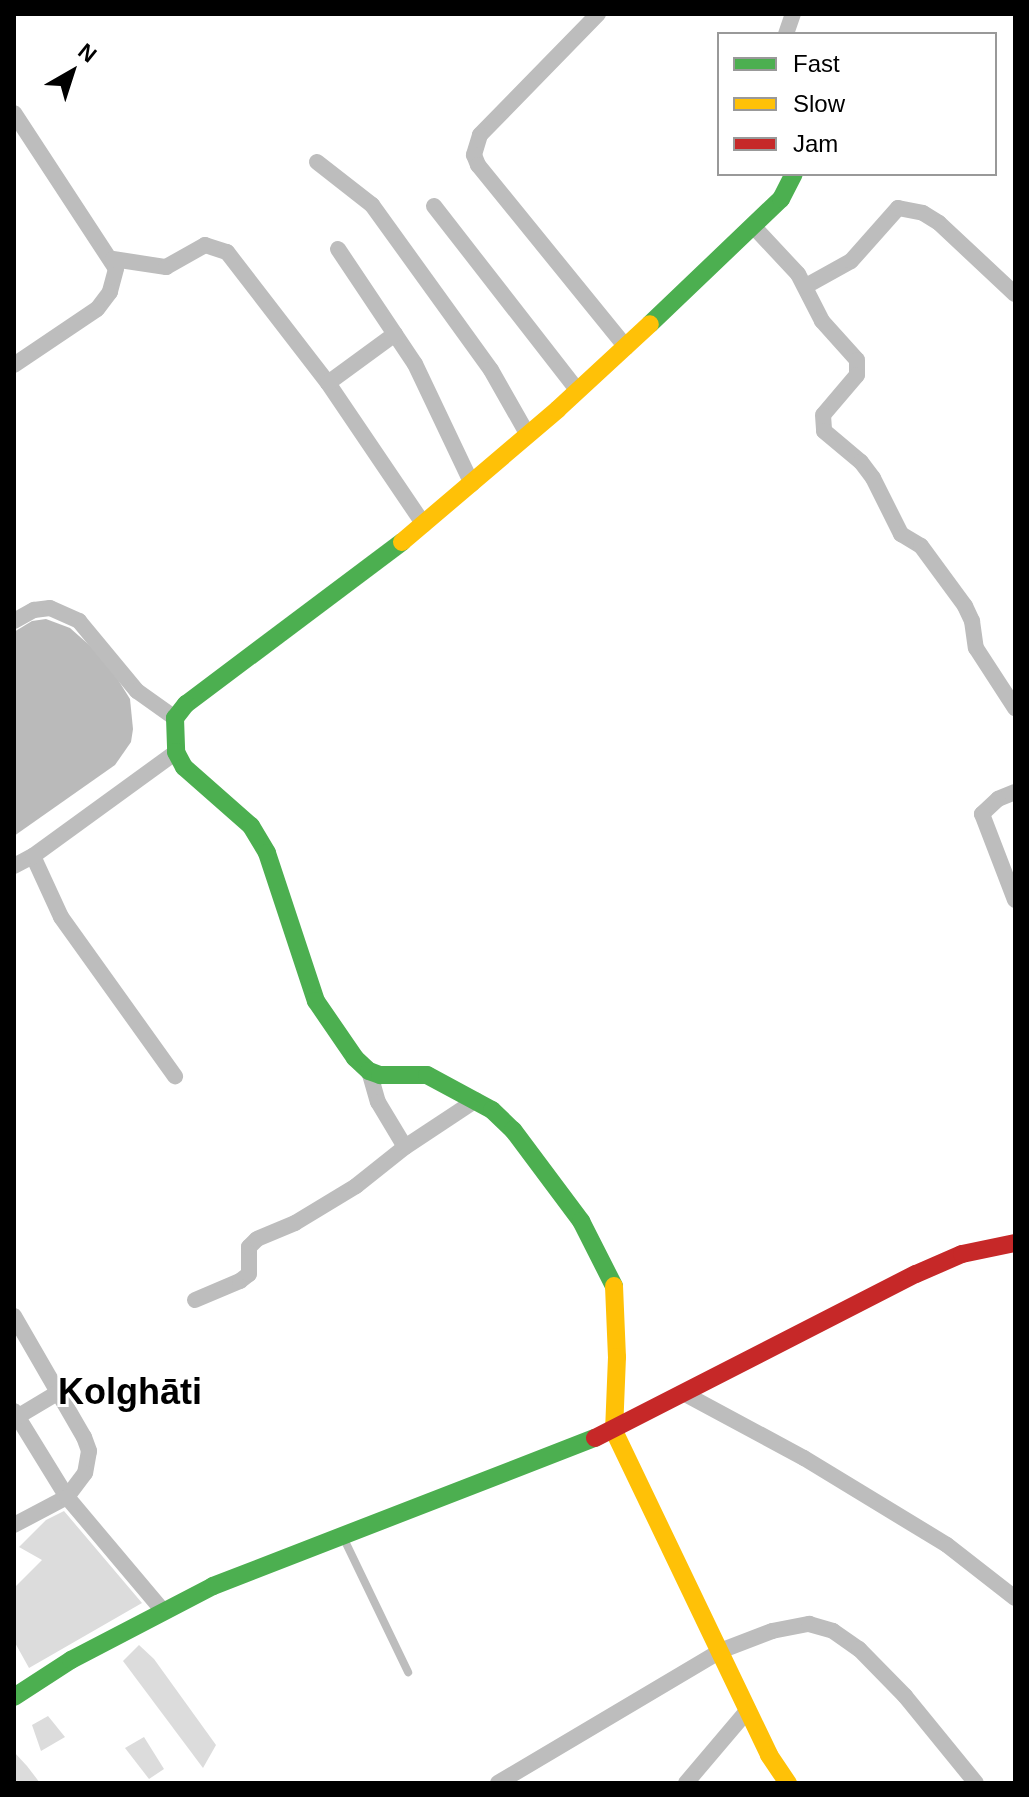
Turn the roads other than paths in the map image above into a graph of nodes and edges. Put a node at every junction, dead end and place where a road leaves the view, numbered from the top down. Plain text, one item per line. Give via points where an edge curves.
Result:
1 (598, 14) edge
2 (14, 113) edge
3 (317, 162) dead end
4 (793, 176) edge
5 (434, 206) dead end
6 (754, 227) junction
7 (338, 249) dead end
8 (113, 259) junction
9 (806, 286) junction
10 (1015, 294) edge
11 (395, 334) junction
12 (626, 347) junction
13 (14, 365) edge
14 (328, 383) junction
15 (578, 391) junction
16 (528, 435) junction
17 (472, 484) junction
18 (424, 525) junction
19 (14, 621) edge
20 (1015, 708) edge
21 (175, 718) junction
22 (176, 752) junction
23 (1015, 792) edge
24 (33, 856) junction
25 (14, 866) edge
26 (1015, 900) edge
27 (369, 1071) junction
28 (175, 1076) dead end
29 (476, 1100) junction
30 (405, 1147) junction
31 (1015, 1243) edge
32 (195, 1300) dead end
33 (14, 1316) edge
34 (59, 1392) junction
35 (685, 1394) junction
36 (16, 1414) edge
37 (614, 1431) junction
38 (67, 1497) junction
39 (14, 1525) edge
40 (343, 1536) junction
41 (1015, 1598) edge
42 (162, 1610) junction
43 (720, 1651) junction
44 (408, 1672) dead end
45 (14, 1697) edge
46 (748, 1710) junction
47 (498, 1783) edge
48 (686, 1783) edge
49 (788, 1783) edge
50 (976, 1783) edge

1 - 12 street via 480,135 474,155
2 - 8 street
3 - 16 street via 372,205 491,370
4 - 6 street via 781,199
5 - 15 street
6 - 9 street
6 - 12 street
7 - 11 street
8 - 13 street via 114,282 97,309
8 - 14 street via 166,267 198,247 227,252
9 - 10 street via 851,261 898,208 939,223
9 - 20 street via 822,321 859,368 823,415 824,431 861,462 901,534 921,546 965,606 976,648
11 - 14 street
11 - 17 street via 425,381
12 - 15 street
14 - 18 street
15 - 16 street
16 - 17 street
17 - 18 street
18 - 21 street via 205,688
19 - 21 street via 50,608 79,621 137,691
21 - 22 street
22 - 24 street
22 - 27 street via 184,767 251,826 267,853 316,1001
23 - 26 street via 982,814
24 - 25 street
24 - 28 street via 61,917
27 - 29 street via 427,1075
27 - 30 street via 378,1102
29 - 30 street
29 - 37 street via 513,1130 581,1221 605,1265 616,1305
30 - 32 street via 356,1186 257,1239 249,1247 249,1274
31 - 35 street via 962,1254 916,1274
33 - 34 street
34 - 36 street
34 - 38 street via 89,1451 85,1473
35 - 37 street
35 - 41 street via 947,1545
36 - 38 street
37 - 40 street
37 - 43 street
38 - 39 street
38 - 42 street
40 - 42 street
40 - 44 lane
42 - 45 street
43 - 46 street
43 - 47 street
43 - 50 street via 772,1631 809,1624 833,1631 859,1649 905,1696
46 - 48 street
46 - 49 street

